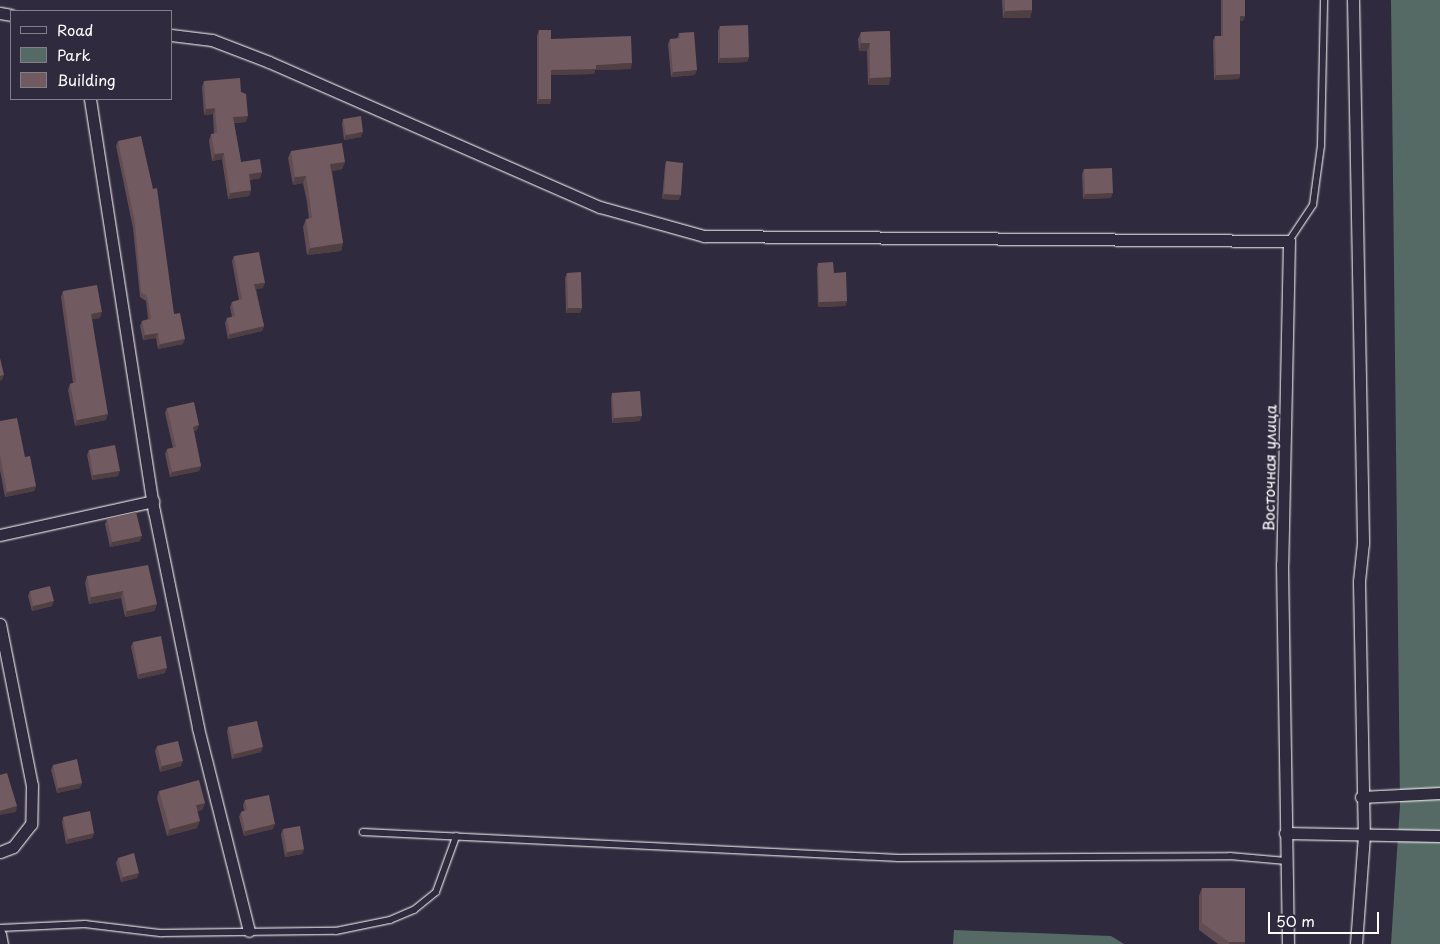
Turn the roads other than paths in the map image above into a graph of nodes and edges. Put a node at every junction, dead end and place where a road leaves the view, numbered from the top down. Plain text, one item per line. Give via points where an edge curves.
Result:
1 (1324, 0) edge
2 (1353, 0) edge
3 (172, 35) edge
4 (90, 100) edge
5 (1289, 241) junction
6 (153, 501) junction
7 (0, 535) edge
8 (0, 624) edge
9 (1440, 793) edge
10 (1361, 797) junction
11 (363, 832) dead end
12 (1285, 833) junction
13 (1364, 835) junction
14 (1440, 836) edge
15 (456, 837) junction
16 (0, 852) edge
17 (1286, 861) junction
18 (0, 928) edge
19 (249, 932) junction
20 (0, 934) edge
21 (2, 944) edge
22 (1288, 944) edge
23 (1356, 944) edge

1 - 5 lane via 1321,146 1313,205
2 - 10 street via 1363,543 1359,582 1363,730
3 - 5 street via 212,40 270,62 600,207 704,236
4 - 6 street
5 - 12 street, Восточная улица via 1282,564
6 - 7 street
6 - 19 street via 198,728
8 - 16 street via 32,785 31,824 13,847
9 - 10 street
10 - 13 street
11 - 15 lane
12 - 13 street
12 - 17 street, Восточная улица
13 - 14 street
13 - 23 street
15 - 17 lane via 898,858 1230,856
15 - 19 lane via 436,892 414,910 390,920 336,931
17 - 22 street, Восточная улица
18 - 19 lane via 85,924 161,933
20 - 21 street

